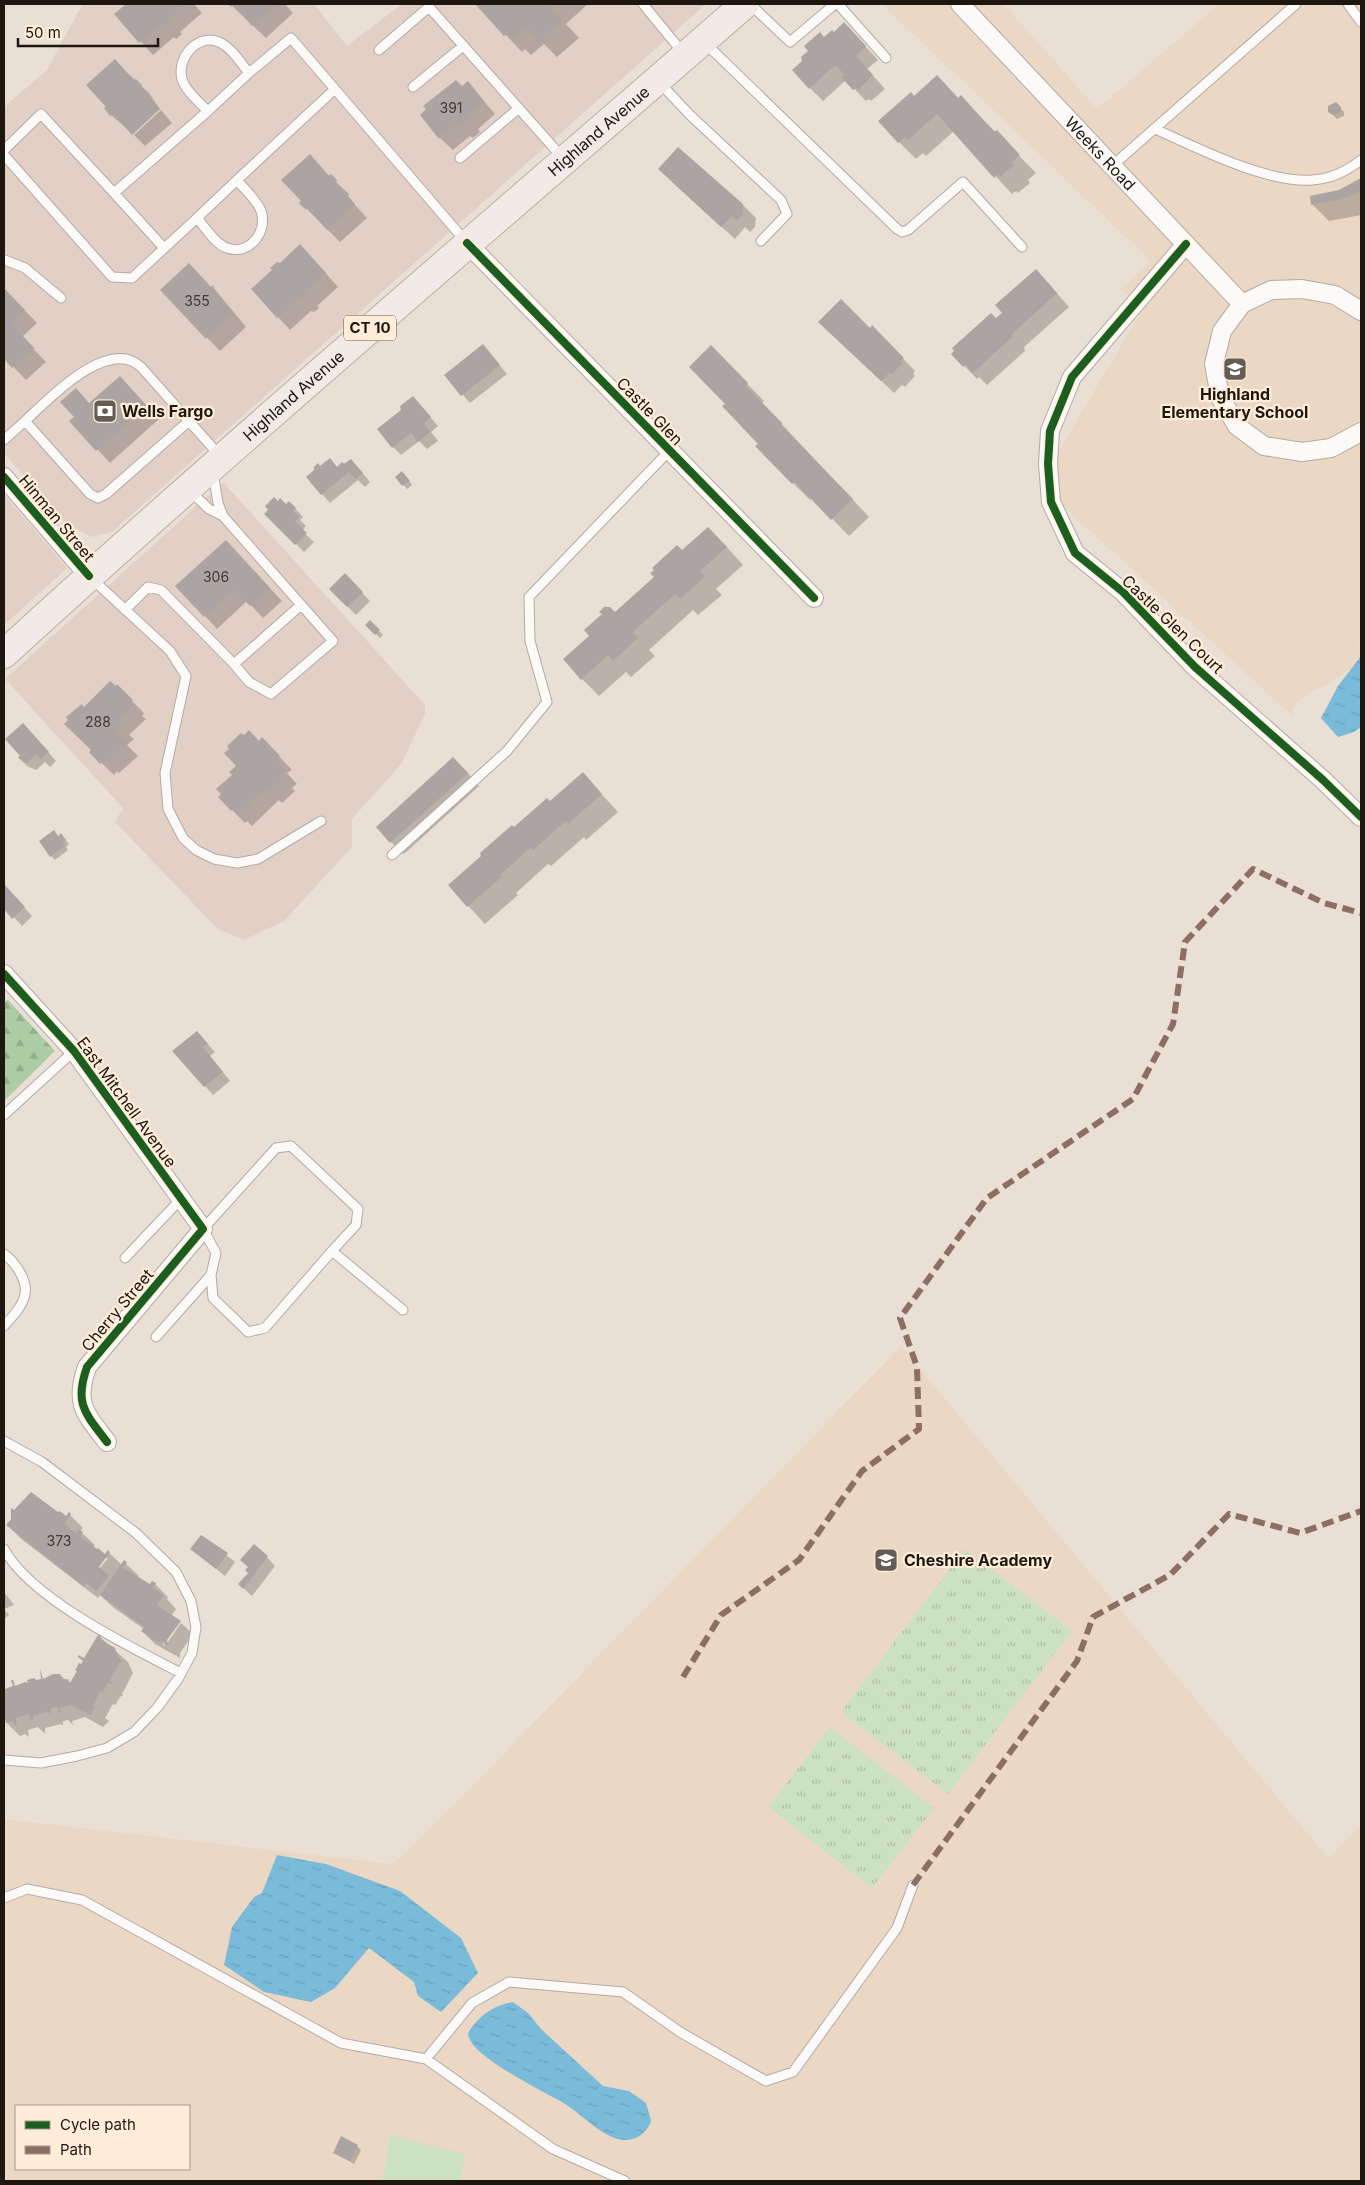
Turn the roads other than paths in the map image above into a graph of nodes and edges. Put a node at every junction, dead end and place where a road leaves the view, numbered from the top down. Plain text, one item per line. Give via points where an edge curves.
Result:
1 (643, 4) edge
2 (745, 4) edge
3 (750, 4) edge
4 (837, 4) edge
5 (960, 4) edge
6 (1296, 4) edge
7 (1348, 4) edge
8 (1361, 22) edge
9 (463, 46) junction
10 (693, 48) junction
11 (379, 50) dead end
12 (886, 58) dead end
13 (249, 73) junction
14 (656, 79) junction
15 (413, 87) dead end
16 (334, 89) junction
17 (519, 108) junction
18 (208, 111) junction
19 (1155, 129) junction
20 (4, 150) edge
21 (4, 155) edge
22 (460, 158) dead end
23 (564, 159) junction
24 (1361, 160) edge
25 (1112, 166) junction
26 (237, 180) junction
27 (114, 193) junction
28 (197, 218) junction
29 (761, 241) dead end
30 (467, 243) junction
31 (1186, 244) junction
32 (1022, 247) dead end
33 (164, 248) junction
34 (4, 261) edge
35 (61, 298) dead end
36 (1242, 304) junction
37 (1361, 311) edge
38 (25, 421) junction
39 (189, 422) junction
40 (1361, 432) edge
41 (4, 440) edge
42 (670, 450) junction
43 (217, 463) junction
44 (4, 477) edge
45 (188, 489) junction
46 (223, 516) junction
47 (89, 576) junction
48 (814, 598) dead end
49 (301, 605) junction
50 (125, 610) junction
51 (4, 654) edge
52 (234, 664) junction
53 (1361, 817) edge
54 (321, 820) dead end
55 (392, 854) dead end
56 (4, 974) edge
57 (74, 1051) junction
58 (4, 1115) edge
59 (181, 1199) junction
60 (203, 1229) junction
61 (332, 1251) junction
62 (4, 1254) edge
63 (125, 1258) dead end
64 (212, 1275) junction
65 (403, 1310) dead end
66 (4, 1326) edge
67 (156, 1337) dead end
68 (4, 1441) edge
69 (107, 1442) dead end
70 (4, 1549) edge
71 (181, 1673) junction
72 (4, 1760) edge
73 (913, 1885) dead end
74 (4, 1898) edge
75 (426, 2059) junction
76 (625, 2181) edge

1 - 10 lane
2 - 10 highway, Highland Avenue / CT 10
3 - 4 lane via 790,42
4 - 12 lane
5 - 25 street, Weeks Road
6 - 19 lane
7 - 8 lane
9 - 11 lane via 430,7
9 - 15 lane
9 - 17 lane
10 - 14 highway, Highland Avenue / CT 10
10 - 32 lane via 902,232 963,182
13 - 16 lane via 291,38
13 - 18 lane
13 - 18 lane via 228,48 217,41 202,42 192,47 180,72 184,85
14 - 23 highway, Highland Avenue / CT 10
14 - 29 lane via 690,116 781,200 787,214
16 - 26 lane
16 - 30 lane
17 - 22 lane
17 - 23 lane
18 - 27 lane
19 - 24 lane via 1228,161 1279,177 1313,180 1346,172
19 - 25 lane
20 - 27 lane via 41,114
21 - 33 lane via 112,277 132,278
23 - 30 highway, Highland Avenue / CT 10
25 - 31 street, Weeks Road
26 - 28 lane
26 - 28 lane via 260,208 263,217 261,232 253,243 240,250 226,248
27 - 33 lane
28 - 33 lane
30 - 42 street, Castle Glen
30 - 43 highway, Highland Avenue / CT 10
31 - 36 street, Weeks Road
31 - 53 street, Castle Glen Court via 1072,377 1050,431 1051,502 1075,553 1122,592 1195,668
34 - 35 lane via 25,268
36 - 37 street via 1271,290 1302,288 1335,295
36 - 40 street via 1222,331 1214,364 1220,397 1237,426 1264,446 1302,452 1331,448
38 - 39 lane via 72,379 110,359 124,358 141,367
38 - 39 lane via 90,494 98,498
38 - 41 lane
39 - 43 lane
42 - 48 street, Castle Glen
42 - 55 lane via 529,597 530,641 547,702 507,751
43 - 45 highway, Highland Avenue / CT 10
43 - 46 lane via 218,503
44 - 47 street, Hinman Street
45 - 46 lane via 209,509
45 - 47 highway, Highland Avenue / CT 10
46 - 49 lane
47 - 50 lane
47 - 51 highway, Highland Avenue / CT 10
49 - 52 lane
49 - 52 lane via 333,642 271,694 249,682
50 - 52 lane via 148,587 161,590
50 - 54 lane via 170,651 186,676 165,773 168,808 183,838 196,850 214,859 237,863 258,859
56 - 57 street, East Mitchell Avenue
57 - 58 lane
57 - 59 street, East Mitchell Avenue
59 - 60 street, East Mitchell Avenue
59 - 63 lane
60 - 61 lane via 276,1148 291,1146 358,1209 356,1225
60 - 64 lane via 216,1253
60 - 69 street, Cherry Street via 87,1367 80,1386 83,1411
61 - 64 lane via 265,1328 248,1332 213,1298
61 - 65 lane
62 - 66 lane via 21,1274 26,1293 18,1310
64 - 67 lane
68 - 71 lane via 42,1462 128,1527 176,1572 191,1600 196,1627 192,1653
70 - 71 lane via 18,1570 78,1616
71 - 72 lane via 157,1708 134,1732 107,1748 42,1763
73 - 75 lane via 897,1928 793,2072 766,2081 680,2032 623,1992 509,1982 472,2003
74 - 75 lane via 27,1889 82,1900 341,2043
75 - 76 lane via 553,2149

